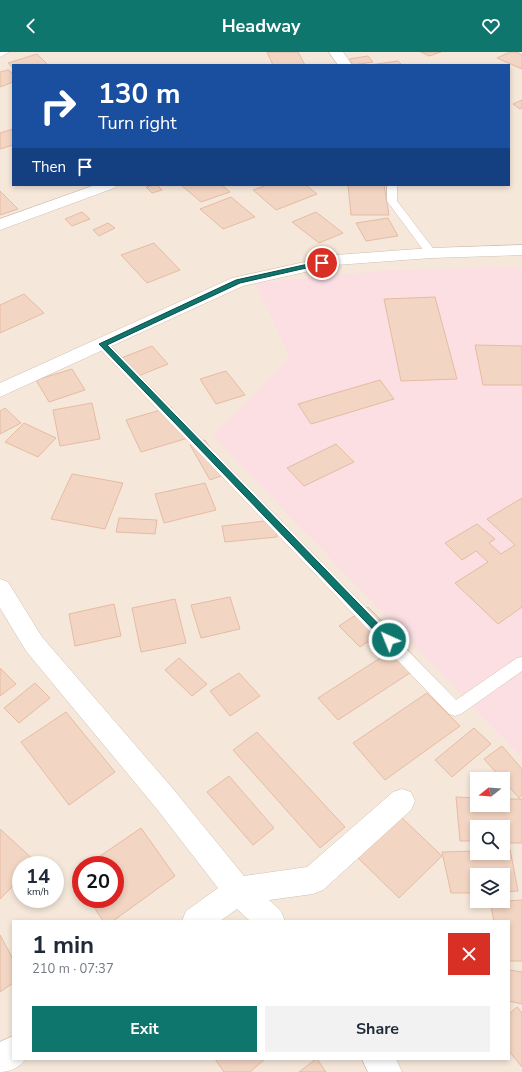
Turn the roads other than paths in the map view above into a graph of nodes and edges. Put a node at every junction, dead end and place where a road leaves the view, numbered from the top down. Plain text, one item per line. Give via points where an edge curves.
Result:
1 (5, 52) edge
2 (336, 52) edge
3 (0, 54) edge
4 (344, 64) edge
5 (106, 186) edge
6 (392, 186) edge
7 (0, 225) edge
8 (522, 250) edge
9 (431, 253) junction
10 (102, 344) junction
11 (0, 391) edge
12 (0, 588) edge
13 (522, 663) edge
14 (402, 801) dead end
15 (238, 891) junction
16 (197, 920) edge
17 (270, 920) edge
18 (12, 1052) edge
19 (0, 1060) edge
20 (378, 1060) edge
21 (387, 1072) edge

1 - 3 lane
2 - 4 street
5 - 7 street
6 - 9 lane via 392,201
8 - 9 street
9 - 10 street via 336,260 238,282
10 - 11 street
10 - 13 lane via 455,709
12 - 15 street via 34,644 165,799
14 - 15 street via 313,880
15 - 16 street
15 - 17 street
18 - 19 street
20 - 21 street

